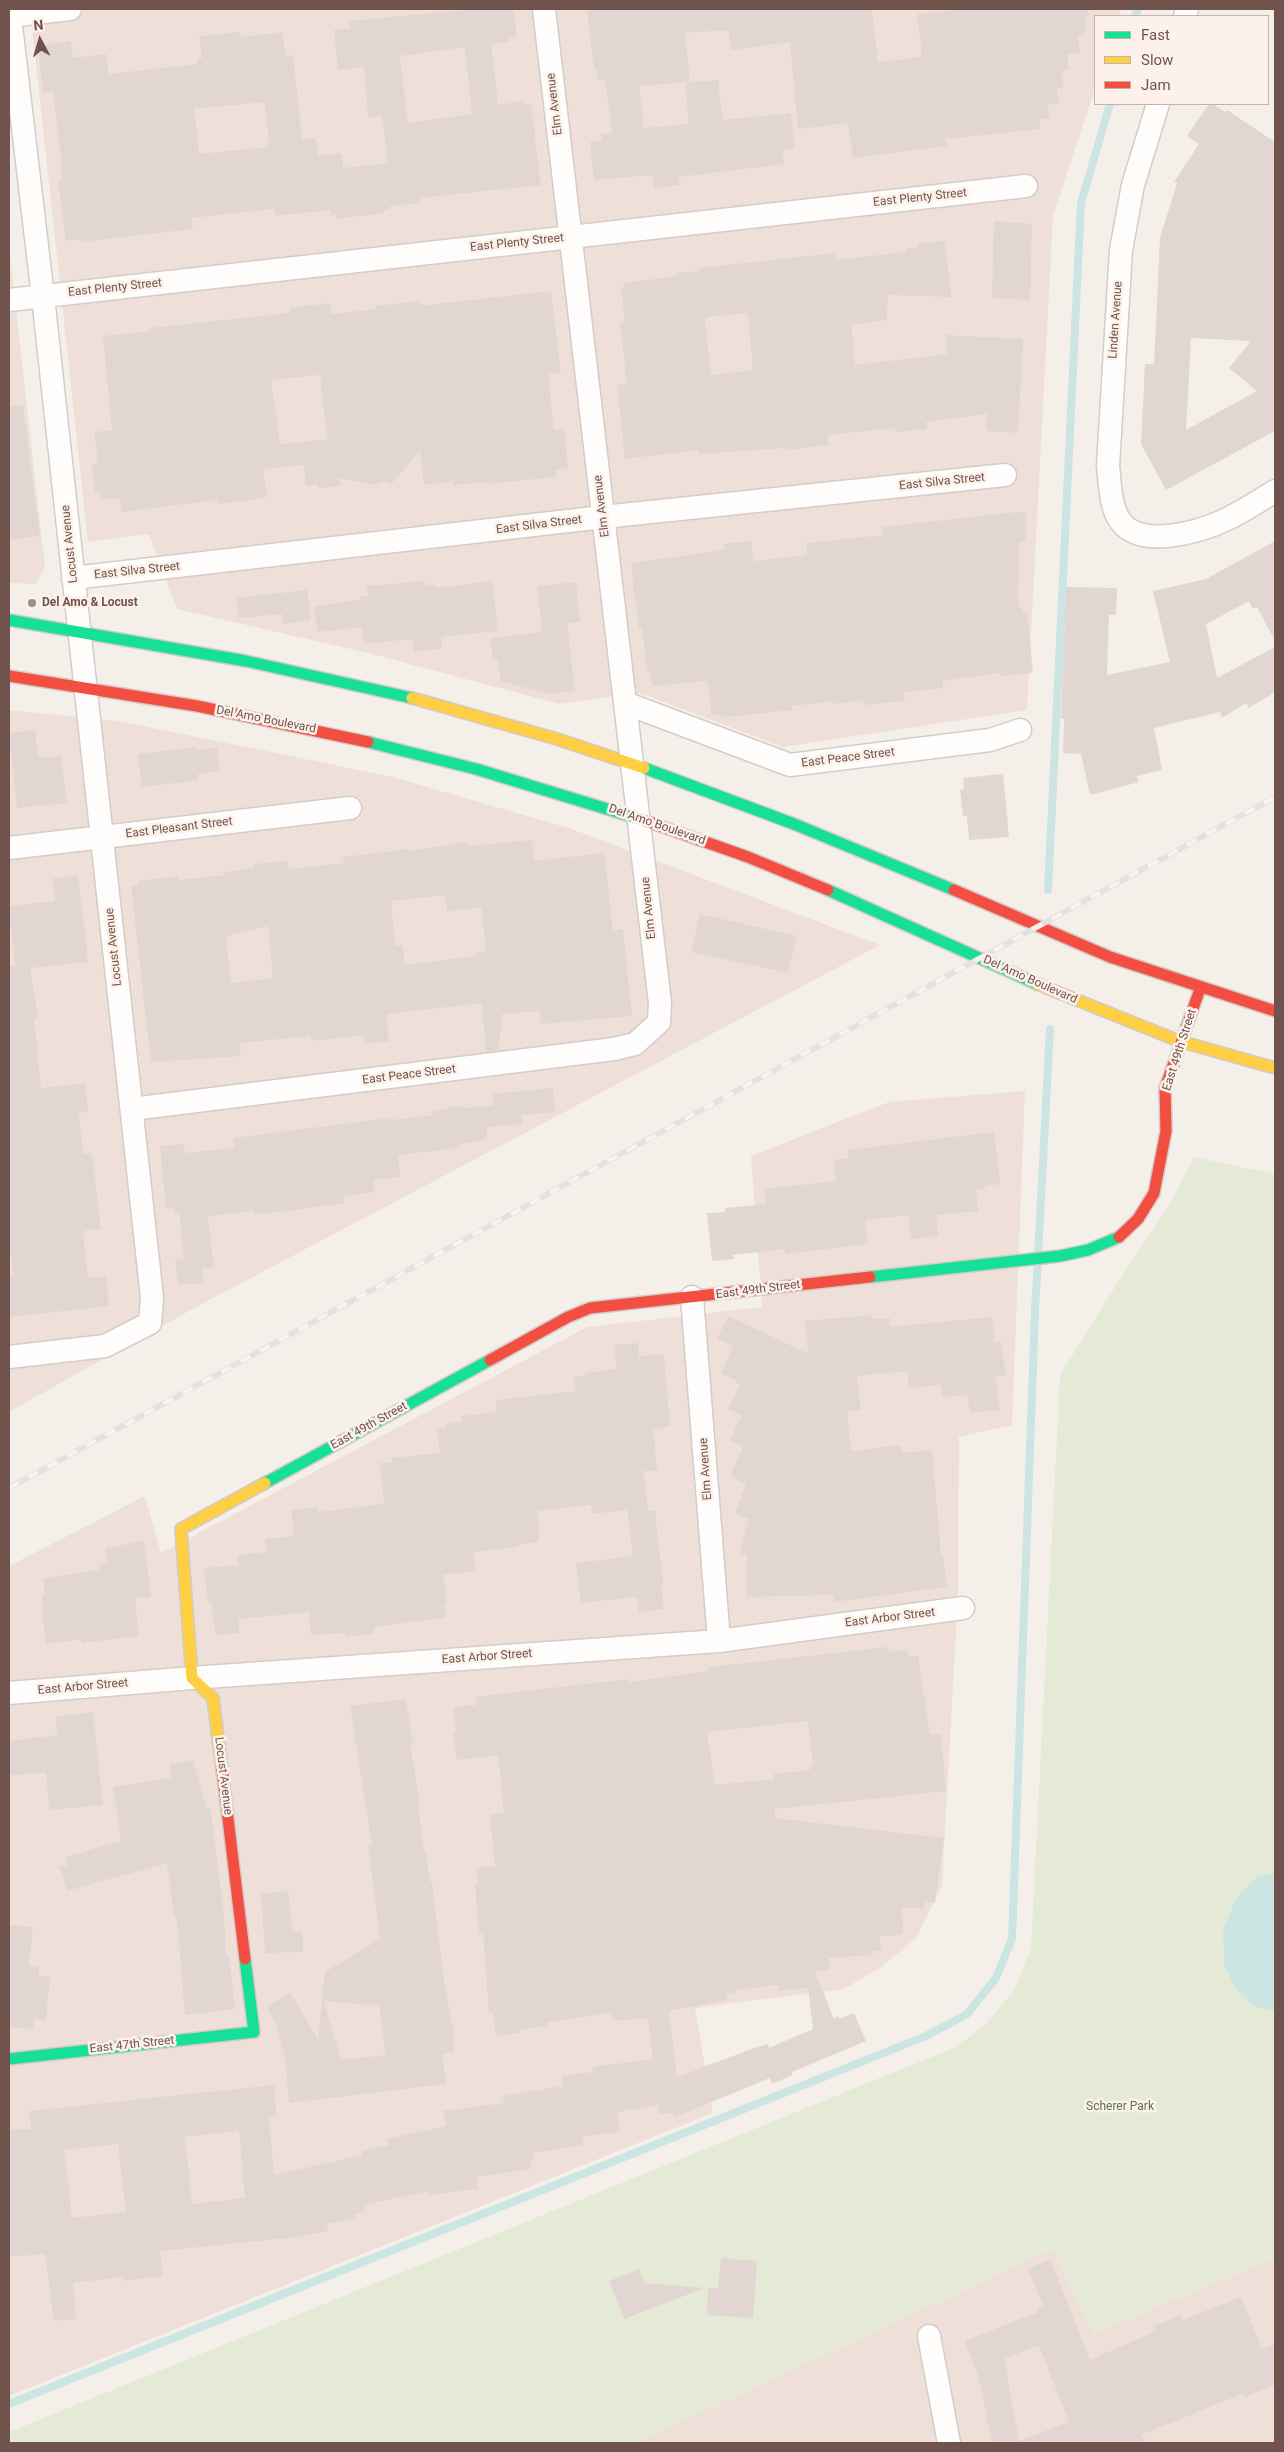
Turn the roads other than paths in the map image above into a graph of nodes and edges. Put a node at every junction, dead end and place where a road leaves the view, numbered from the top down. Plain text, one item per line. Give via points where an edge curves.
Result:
1 (70, 9) edge
2 (544, 9) edge
3 (9, 13) edge
4 (1158, 105) edge
5 (1026, 186) dead end
6 (571, 237) junction
7 (43, 297) junction
8 (9, 300) edge
9 (1005, 475) dead end
10 (1275, 492) edge
11 (603, 517) junction
12 (73, 578) junction
13 (9, 620) edge
14 (78, 630) junction
15 (9, 676) edge
16 (84, 686) junction
17 (625, 703) junction
18 (1020, 730) dead end
19 (633, 764) junction
20 (350, 808) dead end
21 (639, 817) junction
22 (102, 837) junction
23 (9, 848) edge
24 (1200, 989) junction
25 (660, 1003) joint
26 (1275, 1012) edge
27 (1182, 1042) junction
28 (1275, 1068) edge
29 (132, 1109) junction
30 (692, 1298) junction
31 (9, 1357) edge
32 (964, 1608) dead end
33 (719, 1641) junction
34 (192, 1678) junction
35 (9, 1693) edge
36 (254, 2032) joint
37 (9, 2059) edge
38 (929, 2336) dead end
39 (949, 2443) edge

1 - 3 street
2 - 6 street, Elm Avenue
3 - 7 street, Locust Avenue
4 - 10 street, Linden Avenue via 1133,185 1120,250 1108,466 1111,494 1121,522 1134,533 1157,537 1188,533 1225,520
5 - 6 street, East Plenty Street
6 - 7 street, East Plenty Street
6 - 11 street, Elm Avenue
7 - 8 street, East Plenty Street
7 - 12 street, Locust Avenue
9 - 11 street, East Silva Street
11 - 12 street, East Silva Street
11 - 17 street, Elm Avenue
12 - 14 street, Locust Avenue
13 - 14 main road
14 - 16 street, Locust Avenue
14 - 19 main road via 384,690 504,722
15 - 16 main road, Del Amo Boulevard
16 - 21 main road, Del Amo Boulevard via 380,743 538,785
16 - 22 street, Locust Avenue
17 - 18 street, East Peace Street via 790,765 990,740
17 - 19 street, Elm Avenue
19 - 21 street, Elm Avenue
19 - 24 main road via 891,863 1107,956
20 - 22 street, East Pleasant Street
21 - 25 street, Elm Avenue
21 - 27 main road, Del Amo Boulevard via 751,858 1090,1007
22 - 23 street, East Pleasant Street
22 - 29 street, Locust Avenue
24 - 26 main road
24 - 27 main road, East 49th Street
25 - 29 street, East Peace Street via 659,1022 650,1033 635,1044 614,1049
27 - 28 main road, Del Amo Boulevard
27 - 30 main road, East 49th Street via 1165,1088 1166,1131 1154,1192 1138,1219 1120,1238 1060,1256
29 - 31 street via 152,1298 150,1323 105,1346
30 - 33 street, Elm Avenue
30 - 34 main road, East 49th Street via 590,1308 568,1317 181,1529
32 - 33 street, East Arbor Street
33 - 34 street, East Arbor Street
34 - 35 street, East Arbor Street
34 - 36 main road, Locust Avenue via 213,1698
36 - 37 main road, East 47th Street
38 - 39 street

